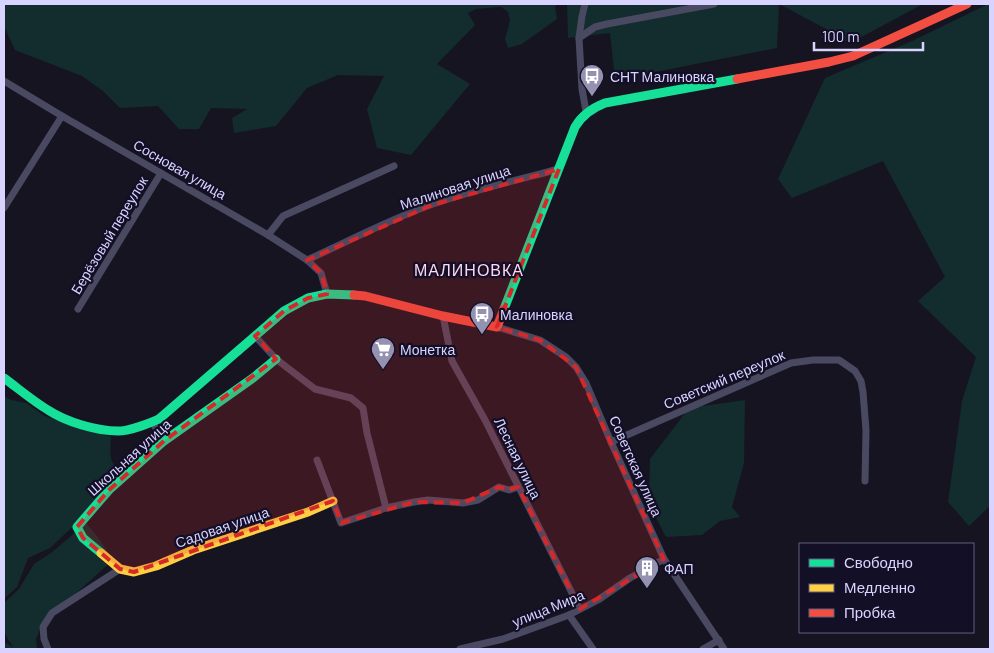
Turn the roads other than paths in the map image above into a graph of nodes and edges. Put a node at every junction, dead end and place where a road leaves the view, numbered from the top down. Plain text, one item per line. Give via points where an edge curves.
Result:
1 (585, 4) edge
2 (714, 4) edge
3 (967, 4) edge
4 (579, 38) junction
5 (4, 81) edge
6 (586, 111) junction
7 (62, 116) junction
8 (394, 166) dead end
9 (559, 169) junction
10 (161, 173) junction
11 (4, 208) edge
12 (268, 235) junction
13 (307, 260) junction
14 (327, 294) junction
15 (78, 309) dead end
16 (443, 316) junction
17 (497, 327) junction
18 (255, 336) junction
19 (276, 359) junction
20 (4, 378) edge
21 (152, 422) junction
22 (164, 441) junction
23 (611, 442) junction
24 (317, 460) dead end
25 (865, 481) dead end
26 (518, 487) junction
27 (333, 501) junction
28 (386, 508) junction
29 (664, 559) junction
30 (120, 569) junction
31 (580, 609) junction
32 (569, 615) junction
33 (719, 640) junction
34 (590, 648) edge
35 (48, 649) edge
36 (460, 649) edge
37 (703, 649) edge
38 (724, 649) edge

1 - 4 street
2 - 4 street via 607,24
3 - 6 street via 853,56 605,103
4 - 6 street
5 - 7 street, Сосновая улица
6 - 9 street via 575,127
7 - 10 street, Сосновая улица
7 - 11 street
8 - 12 street via 283,216
9 - 13 street, Малиновая улица via 432,205
9 - 17 street
10 - 12 street, Сосновая улица
10 - 15 street, Берёзовый переулок
12 - 13 street, Сосновая улица
13 - 14 street, Сосновая улица via 321,273
14 - 16 street via 365,296
14 - 18 street via 308,298 284,311
16 - 17 street
16 - 26 street, Лесная улица via 452,361
17 - 23 street, Советская улица via 540,340 566,356 586,383
18 - 19 street
18 - 21 street
19 - 22 street, Школьная улица
19 - 28 street via 315,389 351,398 363,408
20 - 21 street via 49,411 92,428 119,431
21 - 22 street
22 - 30 street, Школьная улица via 109,490 77,527 83,538
23 - 25 street, Советский переулок via 791,363 839,360 855,371 861,381 866,430
23 - 29 street, Советская улица
24 - 27 street
26 - 28 street via 510,490 499,487 478,500 464,503 428,500
26 - 31 street, Лесная улица
27 - 28 street via 341,523
27 - 30 street, Садовая улица via 156,566 134,572
29 - 31 street, улица Мира
29 - 33 street, Советская улица
30 - 35 street via 52,613 43,627
31 - 32 street, улица Мира
32 - 34 street
32 - 36 street, улица Мира via 503,639
33 - 37 street
33 - 38 street, Советская улица

